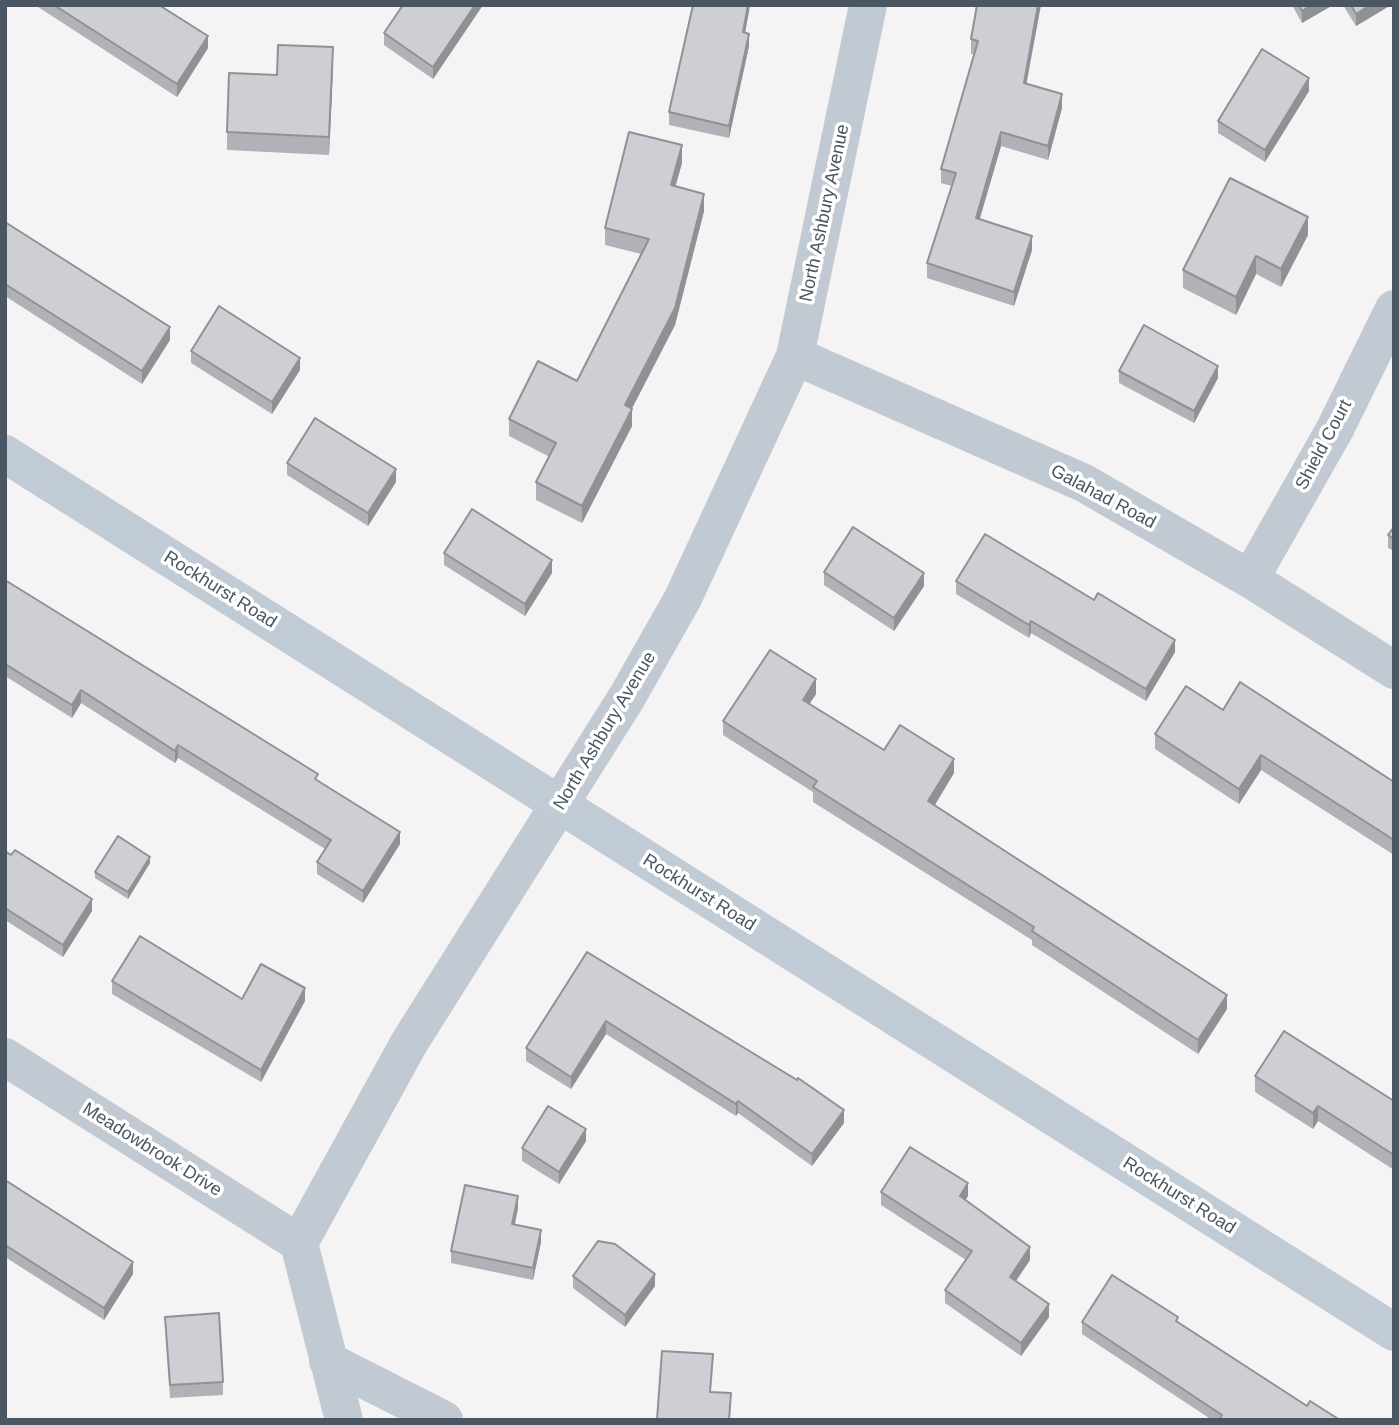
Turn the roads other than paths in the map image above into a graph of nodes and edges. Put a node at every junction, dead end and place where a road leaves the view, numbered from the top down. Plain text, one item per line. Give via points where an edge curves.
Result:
1 (868, 5) edge
2 (1394, 309) edge
3 (795, 356) junction
4 (5, 454) edge
5 (1250, 579) junction
6 (1394, 670) edge
7 (560, 805) junction
8 (5, 1057) edge
9 (299, 1243) junction
10 (1394, 1332) edge
11 (328, 1361) junction
12 (344, 1420) edge
13 (444, 1420) edge

1 - 3 street, North Ashbury Avenue
2 - 5 street, Shield Court via 1335,429
3 - 5 street, Galahad Road via 1084,483
3 - 7 street, North Ashbury Avenue via 683,598
4 - 7 street, Rockhurst Road
5 - 6 street, Galahad Road
7 - 9 street, North Ashbury Avenue via 409,1043
7 - 10 street, Rockhurst Road
8 - 9 street, Meadowbrook Drive
9 - 11 street
11 - 12 street
11 - 13 street

